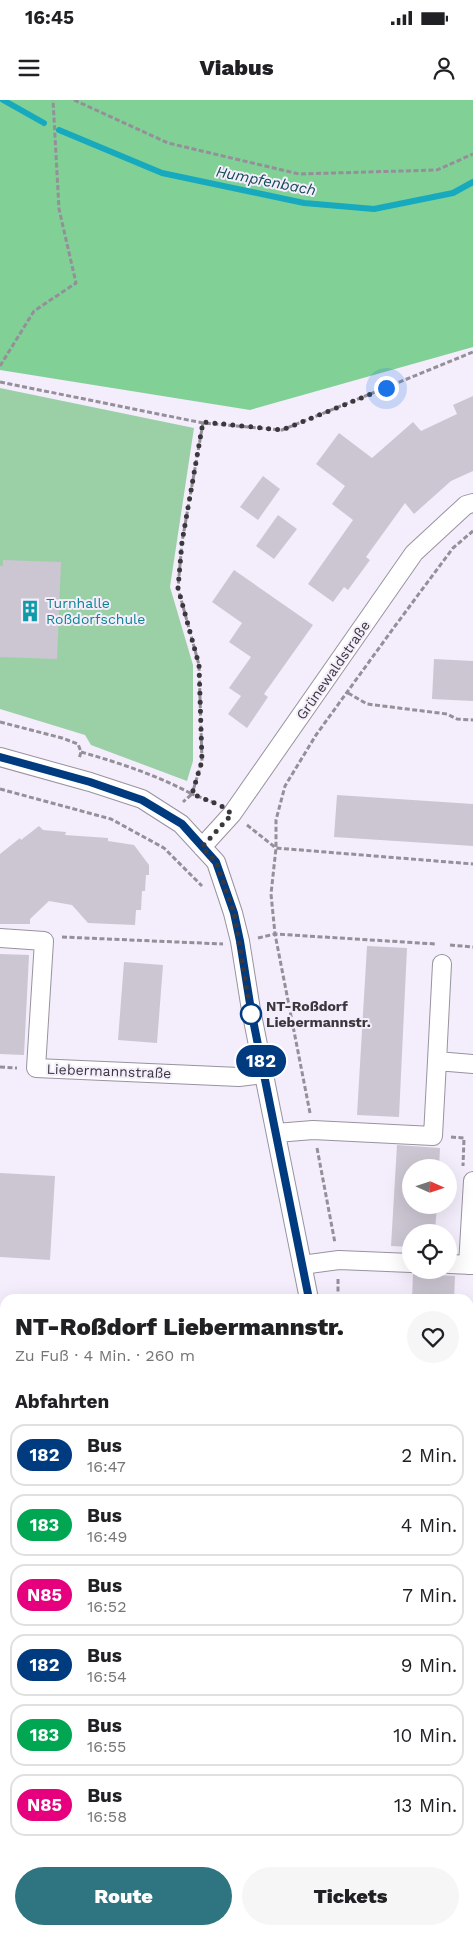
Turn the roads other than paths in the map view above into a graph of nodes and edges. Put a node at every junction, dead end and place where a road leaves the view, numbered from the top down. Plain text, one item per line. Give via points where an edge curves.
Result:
1 (473, 503) edge
2 (0, 757) edge
3 (202, 847) junction
4 (0, 938) edge
5 (442, 964) dead end
6 (437, 1061) junction
7 (473, 1064) edge
8 (264, 1074) junction
9 (276, 1133) junction
10 (473, 1181) edge
11 (402, 1263) edge
12 (457, 1264) edge
13 (302, 1265) junction
14 (470, 1265) edge
15 (308, 1294) edge

1 - 3 street, Grünewaldstraße via 466,505 414,553 232,814
2 - 3 street via 142,800 182,824
3 - 8 street via 216,862 234,913
4 - 8 street, Liebermannstraße via 44,941 36,1068 239,1077
5 - 6 street
6 - 7 street
6 - 9 street via 433,1136 313,1130
8 - 9 street
9 - 13 street
10 - 14 street
11 - 13 street via 339,1260
12 - 14 street
13 - 15 street

